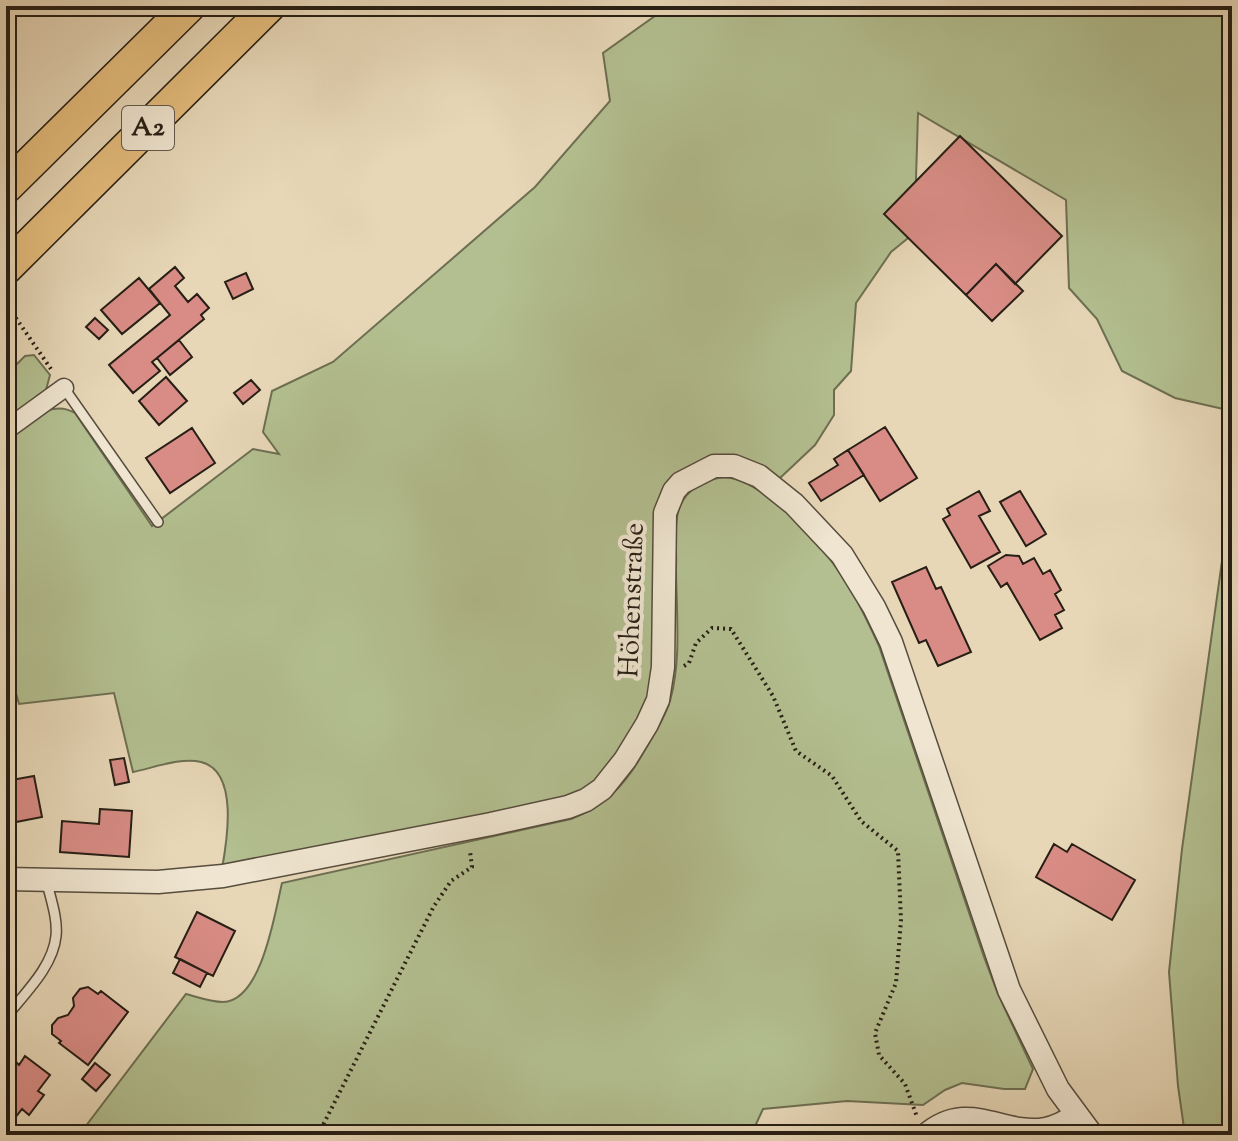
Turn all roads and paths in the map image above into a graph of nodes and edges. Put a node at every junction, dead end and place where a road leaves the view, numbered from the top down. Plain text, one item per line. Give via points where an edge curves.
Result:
1 (189, 6) edge
2 (269, 6) edge
3 (6, 187) edge
4 (16, 258) edge
5 (9, 308) dead end
6 (64, 388) junction
7 (6, 430) edge
8 (158, 522) dead end
9 (661, 683) junction
10 (464, 829) junction
11 (6, 879) edge
12 (46, 879) junction
13 (6, 1017) edge
14 (1074, 1114) junction
15 (318, 1135) edge
16 (923, 1135) edge
17 (1092, 1135) edge

1 - 3 highway, A2
2 - 4 highway, A2
5 - 6 path
6 - 7 street
6 - 8 lane
9 - 10 street, Höhenstraße via 647,724 602,789 568,807
9 - 14 street, Höhenstraße via 669,501 681,483 699,472 723,465 744,468 774,486 827,538 874,607 891,642 1009,990
9 - 16 path via 689,663 696,643 712,628 731,629 773,696 796,751 832,776 861,821 898,851 901,920 896,983 875,1033 879,1055 905,1084
10 - 12 street, Höhenstraße via 223,876 158,882
10 - 15 path via 472,867 451,881 434,906
11 - 12 street, Höhenstraße
12 - 13 lane via 56,925 53,949
14 - 16 street via 1043,1128 965,1116
14 - 17 street, Höhenstraße

